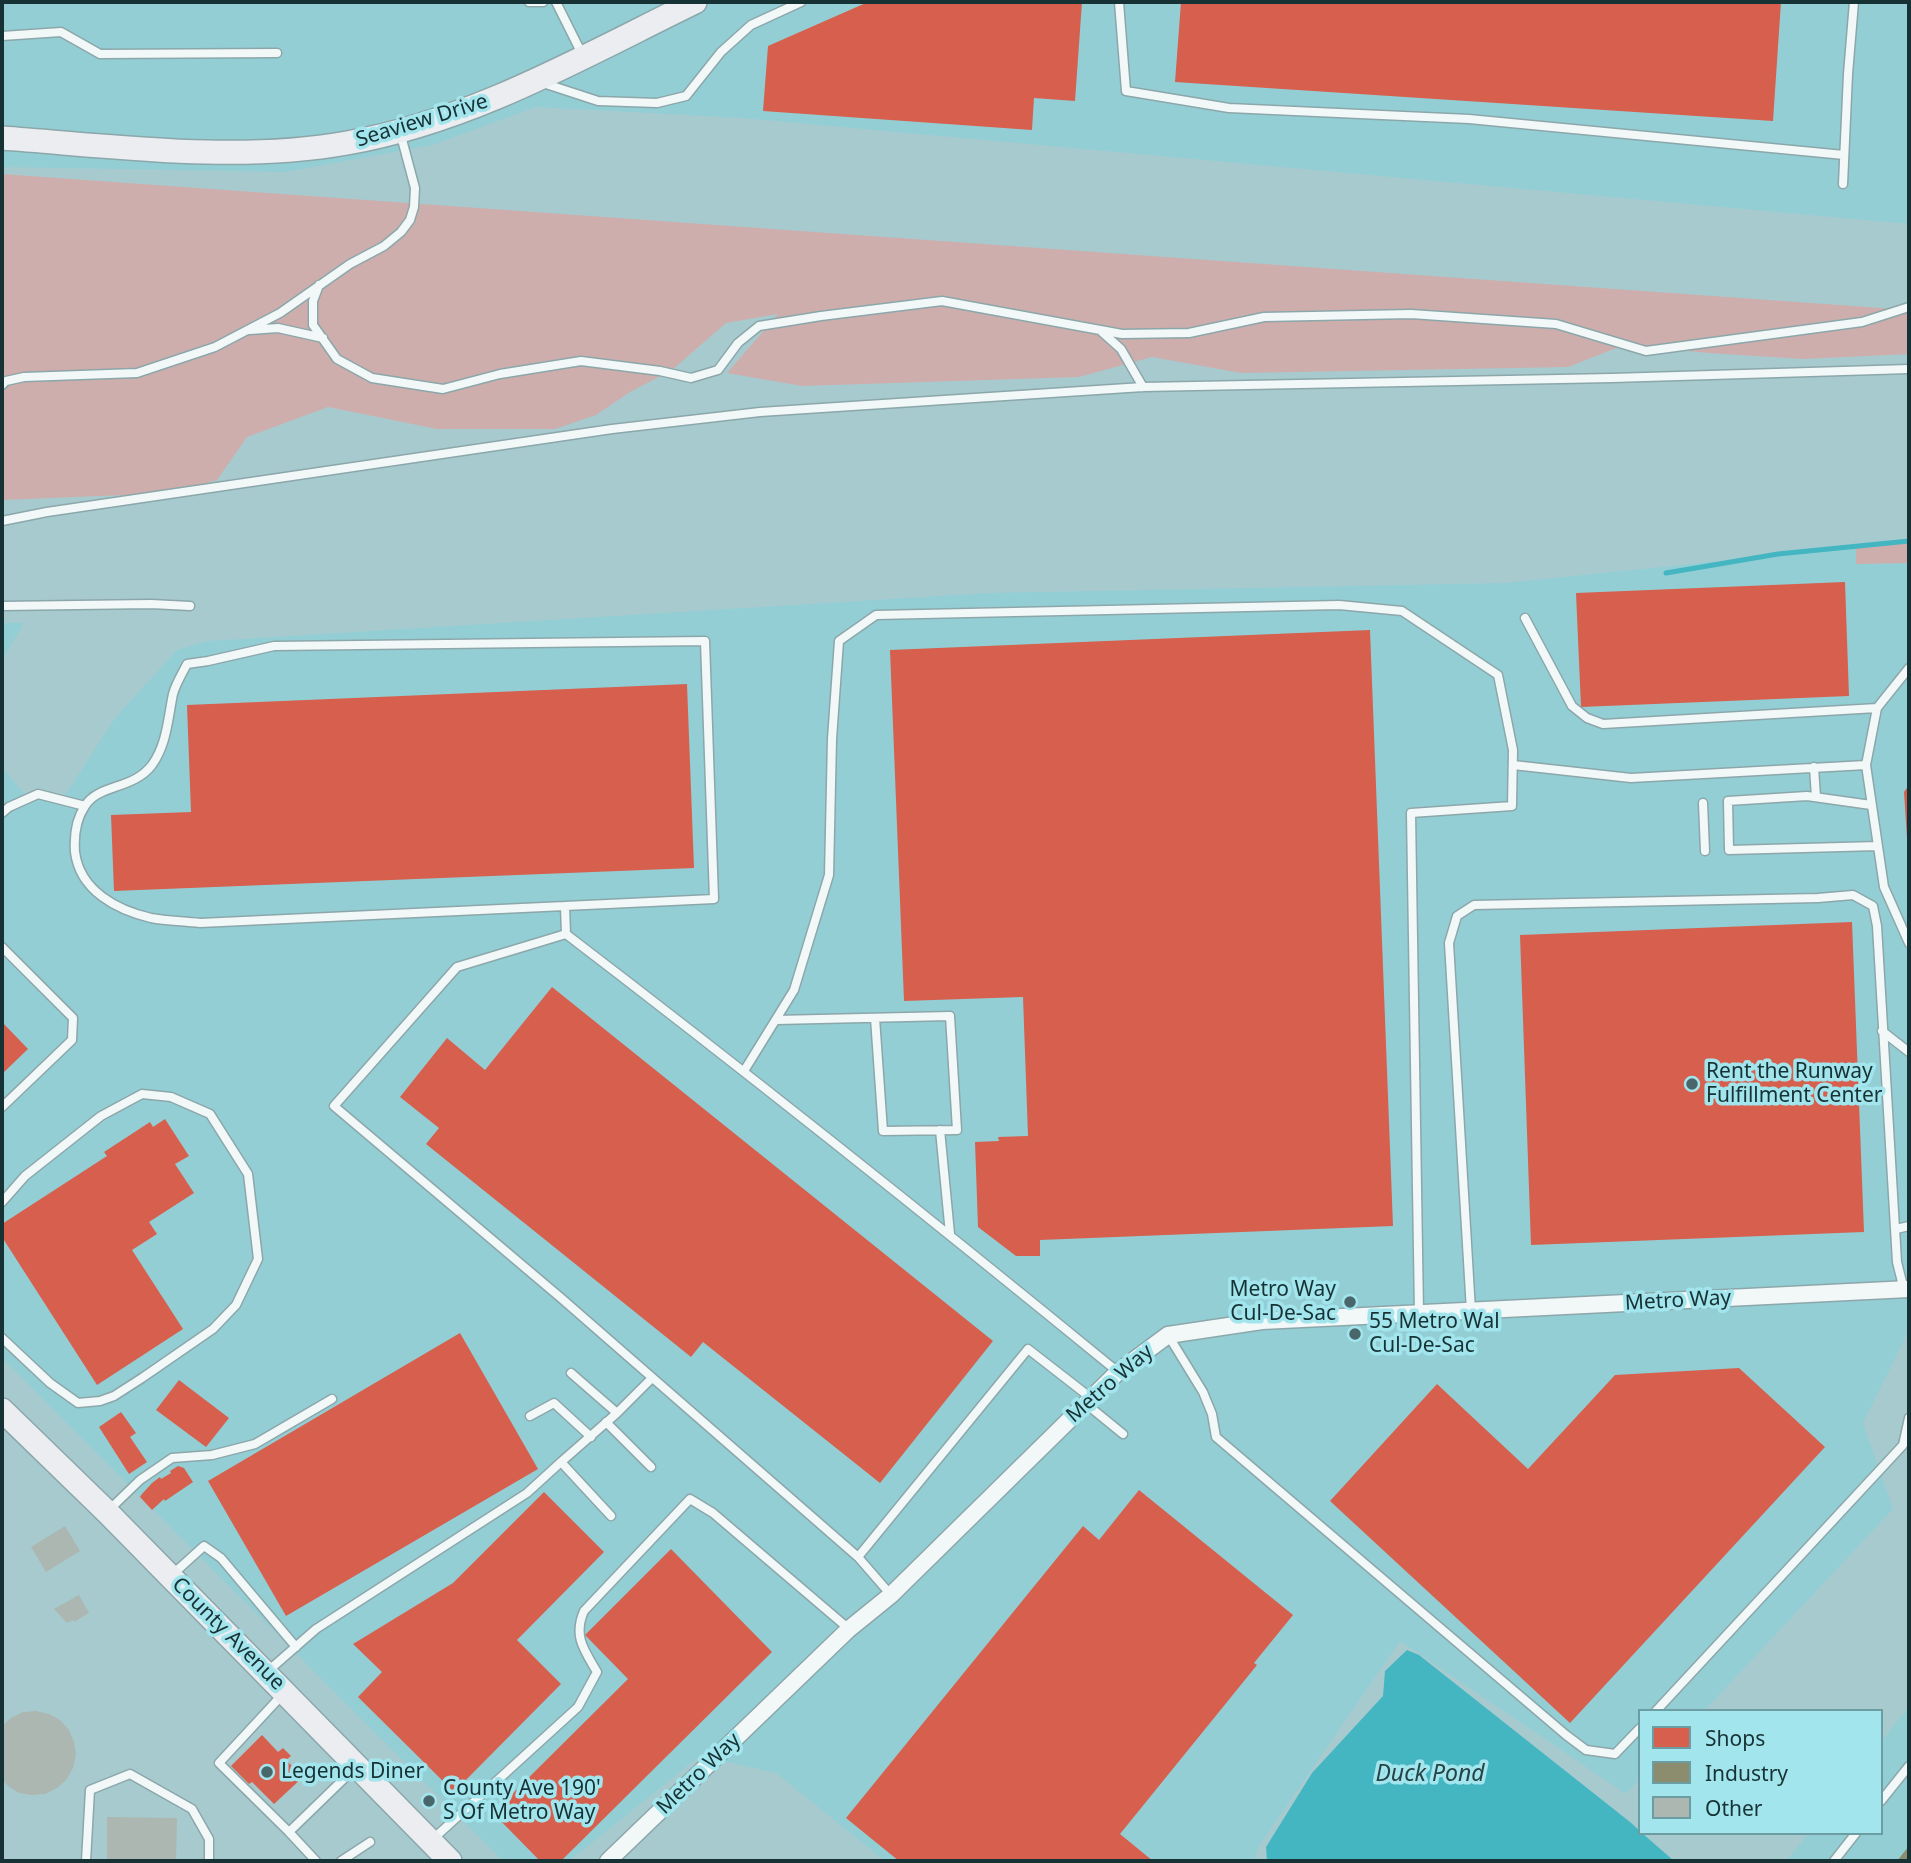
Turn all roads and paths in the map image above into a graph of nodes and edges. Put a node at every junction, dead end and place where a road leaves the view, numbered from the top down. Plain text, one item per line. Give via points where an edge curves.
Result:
1 (528, 2) edge
2 (543, 2) edge
3 (556, 2) edge
4 (695, 2) edge
5 (802, 2) edge
6 (1119, 2) edge
7 (1854, 2) edge
8 (2, 36) edge
9 (277, 53) dead end
10 (583, 57) junction
11 (537, 81) junction
12 (400, 132) junction
13 (2, 138) edge
14 (1844, 155) junction
15 (1843, 184) dead end
16 (319, 285) junction
17 (1909, 307) edge
18 (247, 330) junction
19 (1100, 330) junction
20 (323, 338) junction
21 (1909, 369) edge
22 (2, 385) edge
23 (1143, 387) junction
24 (2, 522) edge
25 (2, 606) edge
26 (190, 606) dead end
27 (1525, 618) dead end
28 (1909, 668) edge
29 (1877, 708) junction
30 (1513, 765) junction
31 (1866, 765) junction
32 (1814, 767) junction
33 (1816, 797) junction
34 (1703, 803) dead end
35 (1871, 805) junction
36 (85, 806) junction
37 (2, 813) edge
38 (1878, 846) junction
39 (1705, 851) dead end
40 (565, 906) junction
41 (566, 934) junction
42 (1909, 943) edge
43 (2, 947) edge
44 (875, 1018) junction
45 (776, 1020) junction
46 (1882, 1031) junction
47 (1909, 1052) edge
48 (744, 1070) junction
49 (2, 1107) edge
50 (940, 1130) junction
51 (2, 1202) edge
52 (1909, 1226) edge
53 (1896, 1228) junction
54 (950, 1234) junction
55 (1907, 1289) edge
56 (1471, 1311) junction
57 (1419, 1313) junction
58 (1168, 1335) junction
59 (2, 1338) edge
60 (1118, 1372) junction
61 (571, 1373) dead end
62 (652, 1378) junction
63 (332, 1399) dead end
64 (1088, 1401) junction
65 (2, 1410) edge
66 (617, 1413) junction
67 (530, 1416) dead end
68 (1909, 1418) edge
69 (606, 1422) junction
70 (1123, 1434) dead end
71 (591, 1437) junction
72 (561, 1462) junction
73 (651, 1467) dead end
74 (107, 1513) junction
75 (611, 1516) dead end
76 (858, 1558) junction
77 (170, 1576) junction
78 (891, 1595) junction
79 (849, 1629) junction
80 (296, 1647) junction
81 (266, 1673) junction
82 (285, 1692) junction
83 (1658, 1709) edge
84 (1638, 1730) edge
85 (358, 1766) junction
86 (1909, 1766) edge
87 (1883, 1798) edge
88 (289, 1832) junction
89 (1854, 1835) edge
90 (370, 1842) dead end
91 (442, 1855) edge
92 (86, 1861) edge
93 (209, 1861) edge
94 (316, 1861) edge
95 (341, 1861) edge
96 (608, 1861) edge
97 (1835, 1861) edge

1 - 2 lane
3 - 10 lane
4 - 10 main road, Seaview Drive
5 - 11 lane via 751,25 721,52 686,96 657,103 598,101
6 - 14 lane via 1126,91 1229,108 1469,120
7 - 14 lane
8 - 9 lane via 61,32 100,54
10 - 11 main road, Seaview Drive
11 - 12 main road, Seaview Drive
12 - 13 main road, Seaview Drive via 319,148 261,152
12 - 16 lane via 415,188 410,220 384,246
14 - 15 lane
16 - 18 lane
16 - 20 lane via 313,325
17 - 19 lane via 1862,322 1646,351 1556,324 1411,314 1264,317 1189,333
18 - 20 lane via 278,328
18 - 22 lane via 215,348 137,373 24,377
19 - 20 lane via 942,301 759,326 738,343 718,370 691,378 581,361 443,389 372,378 337,359
19 - 23 lane via 1121,349
21 - 23 lane
23 - 24 lane via 760,412 626,427
25 - 26 lane
27 - 29 lane via 1573,706 1603,724
28 - 29 lane
29 - 31 lane
30 - 32 lane via 1631,778
30 - 45 lane via 1498,675 1402,611 1339,605 876,615 839,641 829,875 794,990
30 - 57 lane via 1512,806 1411,813
31 - 32 lane
31 - 35 lane
32 - 33 lane
33 - 35 lane
33 - 38 lane via 1728,801 1729,850
34 - 39 lane
35 - 38 lane
36 - 37 lane via 38,794
36 - 40 lane via 74,837 83,878 117,906 151,918 200,923
36 - 40 lane via 98,792 134,780 149,768 161,751 174,691 187,664 274,646 705,642 714,898
38 - 42 lane via 1884,887
40 - 41 lane
41 - 48 lane
41 - 62 lane via 457,967 334,1106
43 - 49 lane via 72,1018 72,1040
44 - 45 lane
44 - 50 lane via 883,1131
44 - 50 lane via 950,1016 957,1130
45 - 48 lane
46 - 47 lane
46 - 53 lane
46 - 56 lane via 1873,906 1853,895 1474,905 1457,916 1449,943
48 - 54 lane
50 - 54 lane
51 - 59 lane via 26,1176 101,1116 142,1094 171,1097 209,1114 248,1174 258,1259 236,1306 213,1329 100,1401 78,1403
52 - 53 lane
53 - 55 lane via 1897,1262
54 - 60 lane
55 - 56 street, Metro Way
56 - 57 street, Metro Way
57 - 58 street, Metro Way via 1262,1321
58 - 60 street, Metro Way
58 - 84 lane via 1203,1392 1216,1437 1566,1735 1586,1750 1615,1754
60 - 64 street, Metro Way
61 - 66 lane
62 - 66 lane
62 - 76 lane
63 - 74 lane via 255,1444 212,1455 172,1458 139,1480
64 - 70 lane
64 - 76 lane via 1028,1349
64 - 78 street, Metro Way
65 - 74 main road, County Avenue
66 - 69 lane
67 - 71 lane via 555,1402
68 - 83 lane via 1903,1445
69 - 71 lane
69 - 73 lane
71 - 72 lane
72 - 75 lane
72 - 80 lane via 527,1493 316,1629
74 - 77 main road, County Avenue
76 - 78 lane
77 - 80 lane via 204,1545 221,1558
77 - 81 main road, County Avenue
78 - 79 street, Metro Way
79 - 91 lane via 713,1513 690,1499 584,1611 578,1625 582,1647 597,1672 578,1707
79 - 96 street, Metro Way
80 - 81 lane
81 - 82 main road, County Avenue
82 - 85 main road, County Avenue
82 - 88 lane via 219,1763
85 - 88 lane
85 - 91 main road, County Avenue
86 - 87 lane
88 - 94 lane
89 - 97 lane
90 - 95 lane
92 - 93 lane via 90,1790 130,1774 192,1809 209,1839

